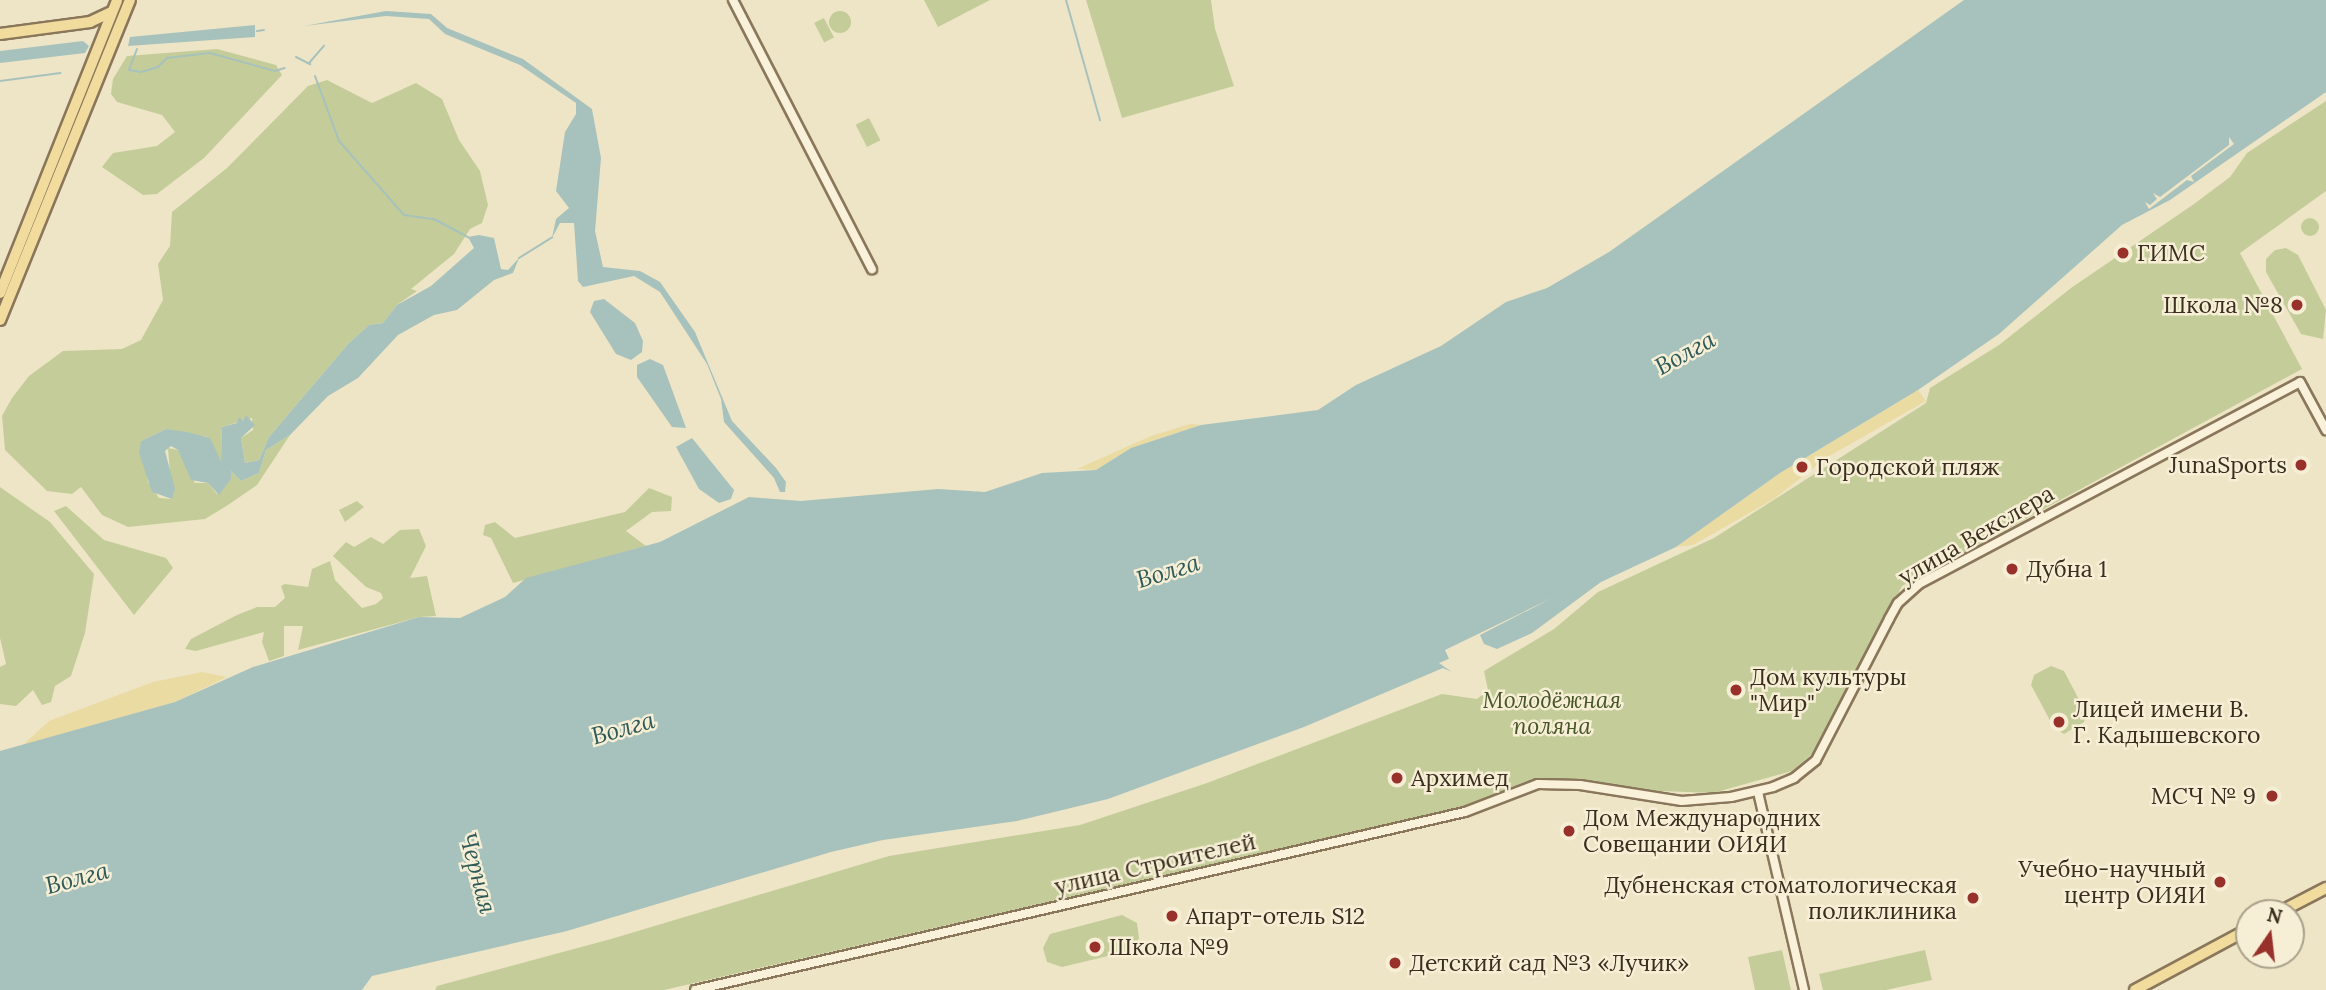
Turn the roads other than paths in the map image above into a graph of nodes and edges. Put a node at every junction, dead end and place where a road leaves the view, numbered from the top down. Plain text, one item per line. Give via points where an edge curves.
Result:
1 (117, 0) edge
2 (130, 0) edge
3 (733, 0) edge
4 (112, 12) junction
5 (90, 22) junction
6 (0, 34) edge
7 (103, 34) junction
8 (872, 269) dead end
9 (0, 293) edge
10 (0, 320) edge
11 (2326, 430) edge
12 (1758, 792) junction
13 (1622, 794) joint
14 (2326, 888) edge
15 (2305, 899) edge
16 (2235, 936) edge
17 (695, 990) edge
18 (1804, 990) edge
19 (2135, 990) edge

1 - 4 main road
2 - 10 main road
3 - 8 street
4 - 5 main road
4 - 7 main road
5 - 6 main road
5 - 7 main road
7 - 9 main road
11 - 12 street, улица Векслера via 2300,382 1906,594 1816,760 1794,778
12 - 13 street, улица Векслера via 1682,801
12 - 18 street
13 - 17 street, улица Строителей via 1580,785 1538,784 1465,812
14 - 15 main road
16 - 19 main road

